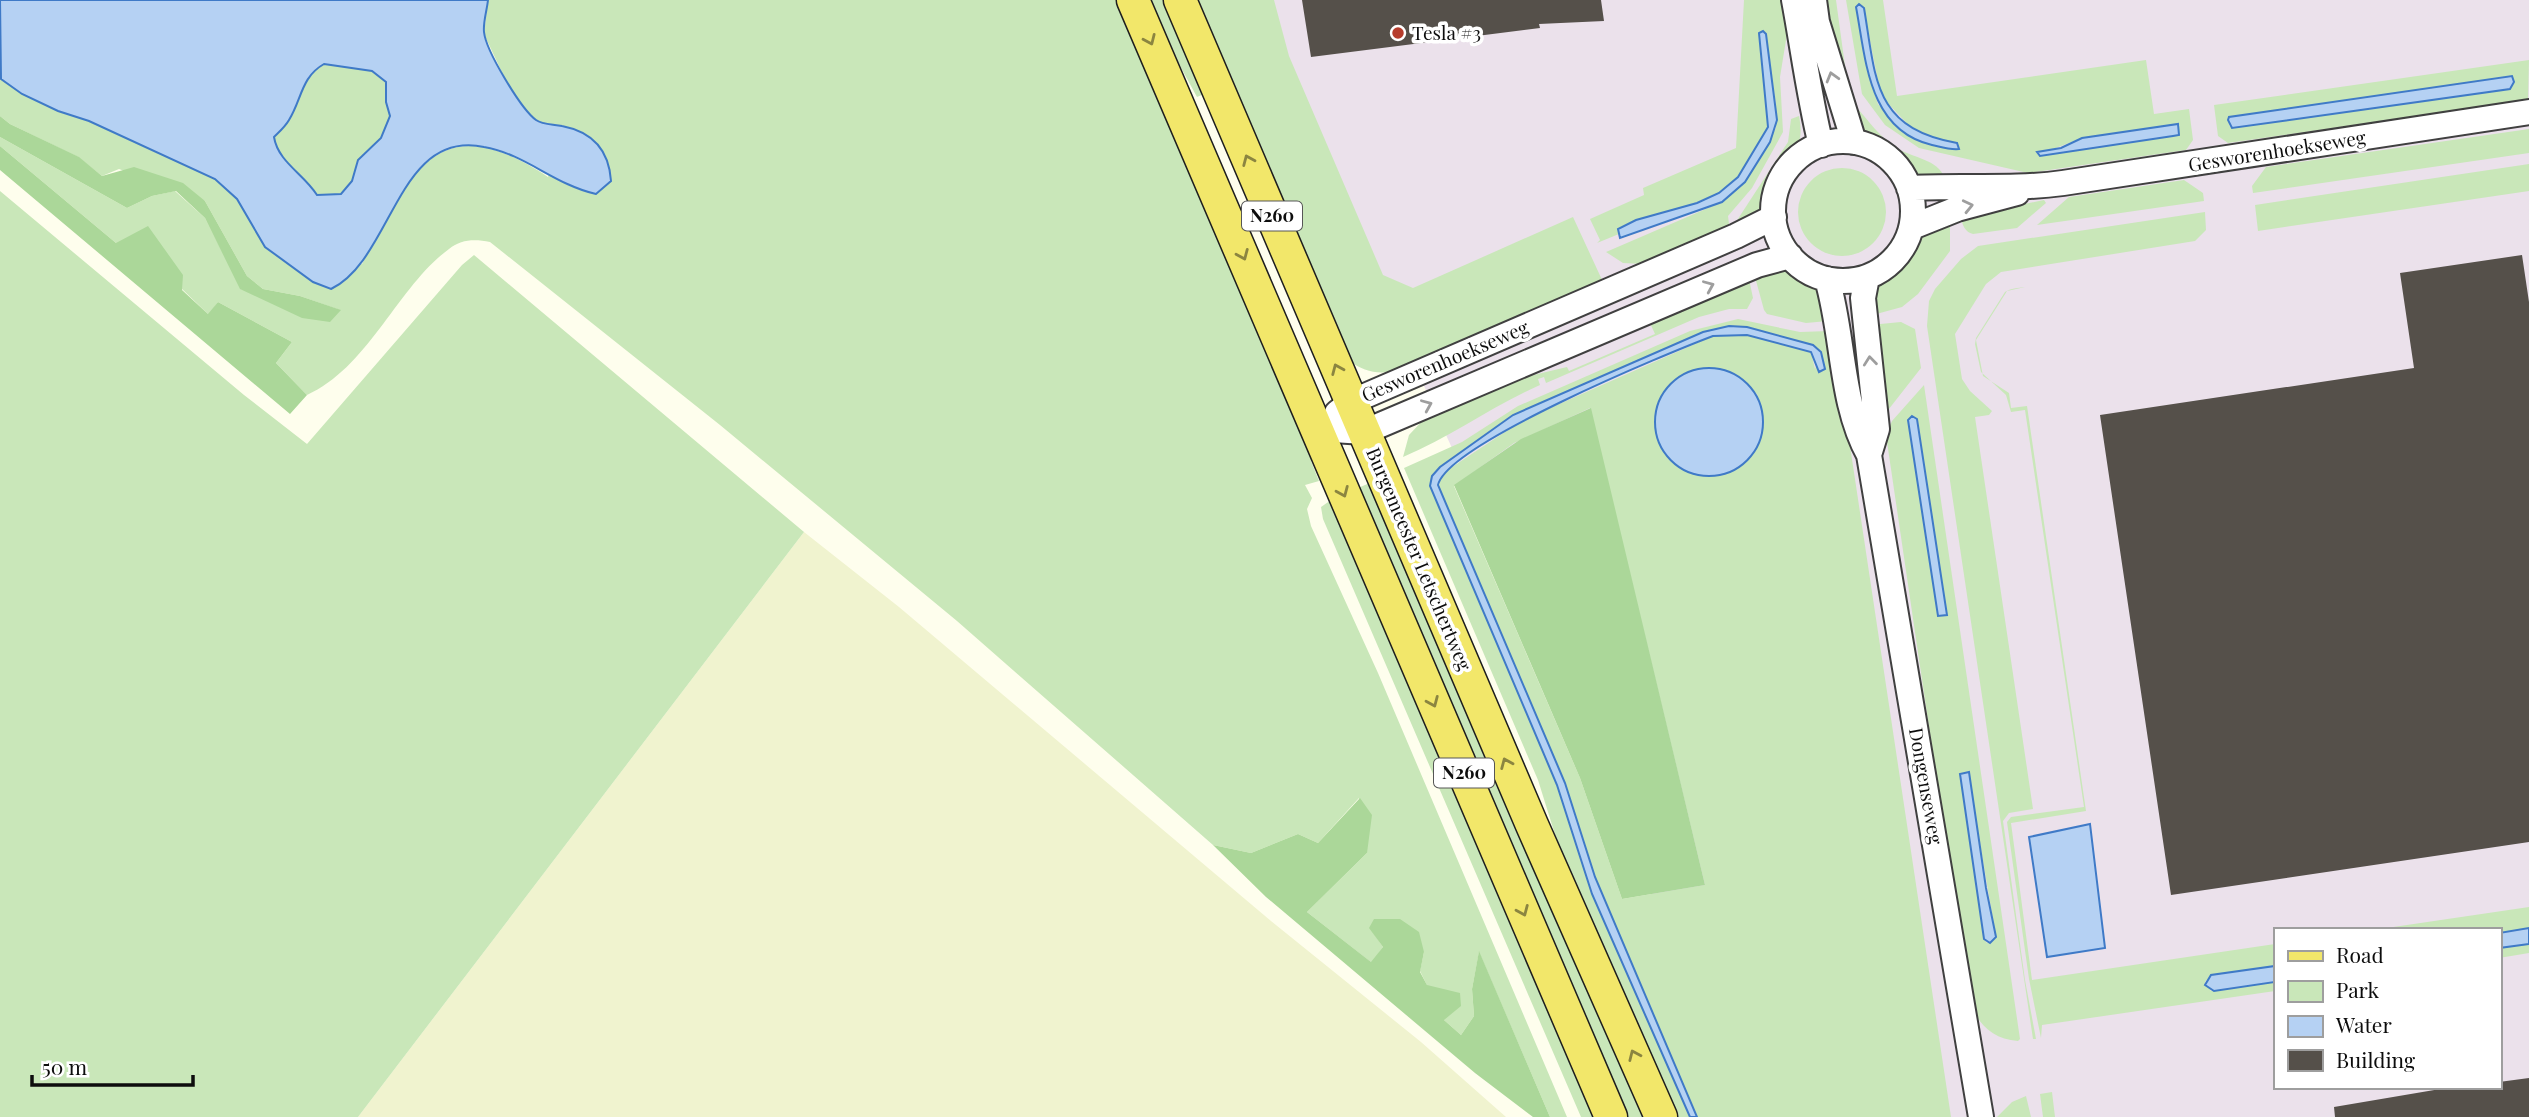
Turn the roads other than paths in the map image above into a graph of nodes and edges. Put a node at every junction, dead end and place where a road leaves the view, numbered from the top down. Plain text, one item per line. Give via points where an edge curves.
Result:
1 (1133, 0) edge
2 (1180, 0) edge
3 (1794, 0) edge
4 (1814, 0) edge
5 (2529, 112) edge
6 (1853, 142) junction
7 (1821, 145) junction
8 (1909, 188) junction
9 (2026, 188) junction
10 (1774, 217) junction
11 (1912, 227) junction
12 (1790, 256) junction
13 (1867, 277) junction
14 (1827, 279) junction
15 (1351, 402) junction
16 (1318, 429) junction
17 (1364, 432) junction
18 (1869, 455) junction
19 (1611, 1117) edge
20 (1661, 1117) edge
21 (1981, 1117) edge

1 -> 16 main road, N260
15 -> 2 main road, Burgemeester Letschertweg / N260
3 - 7 street
6 -> 4 street
5 - 9 street, Gesworenhoekseweg
6 - 7 street
6 - 8 street via 1894,162
7 - 10 street via 1790,165 1780,181
8 - 9 street, Gesworenhoekseweg
8 - 11 street
11 -> 9 street, Gesworenhoekseweg
10 - 12 street
10 - 15 street, Gesworenhoekseweg
11 - 13 street via 1895,257
12 - 14 street
17 -> 12 street, Gesworenhoekseweg via 1757,265
13 - 14 street
18 -> 13 street, Dongenseweg via 1877,429 1863,298
14 - 18 street, Dongenseweg via 1856,432
15 - 16 street, Gesworenhoekseweg
15 - 17 main road, Burgemeester Letschertweg / N260
16 - 17 street, Gesworenhoekseweg
16 -> 19 main road, N260
20 -> 17 main road, Burgemeester Letschertweg / N260
18 - 21 street, Dongenseweg

